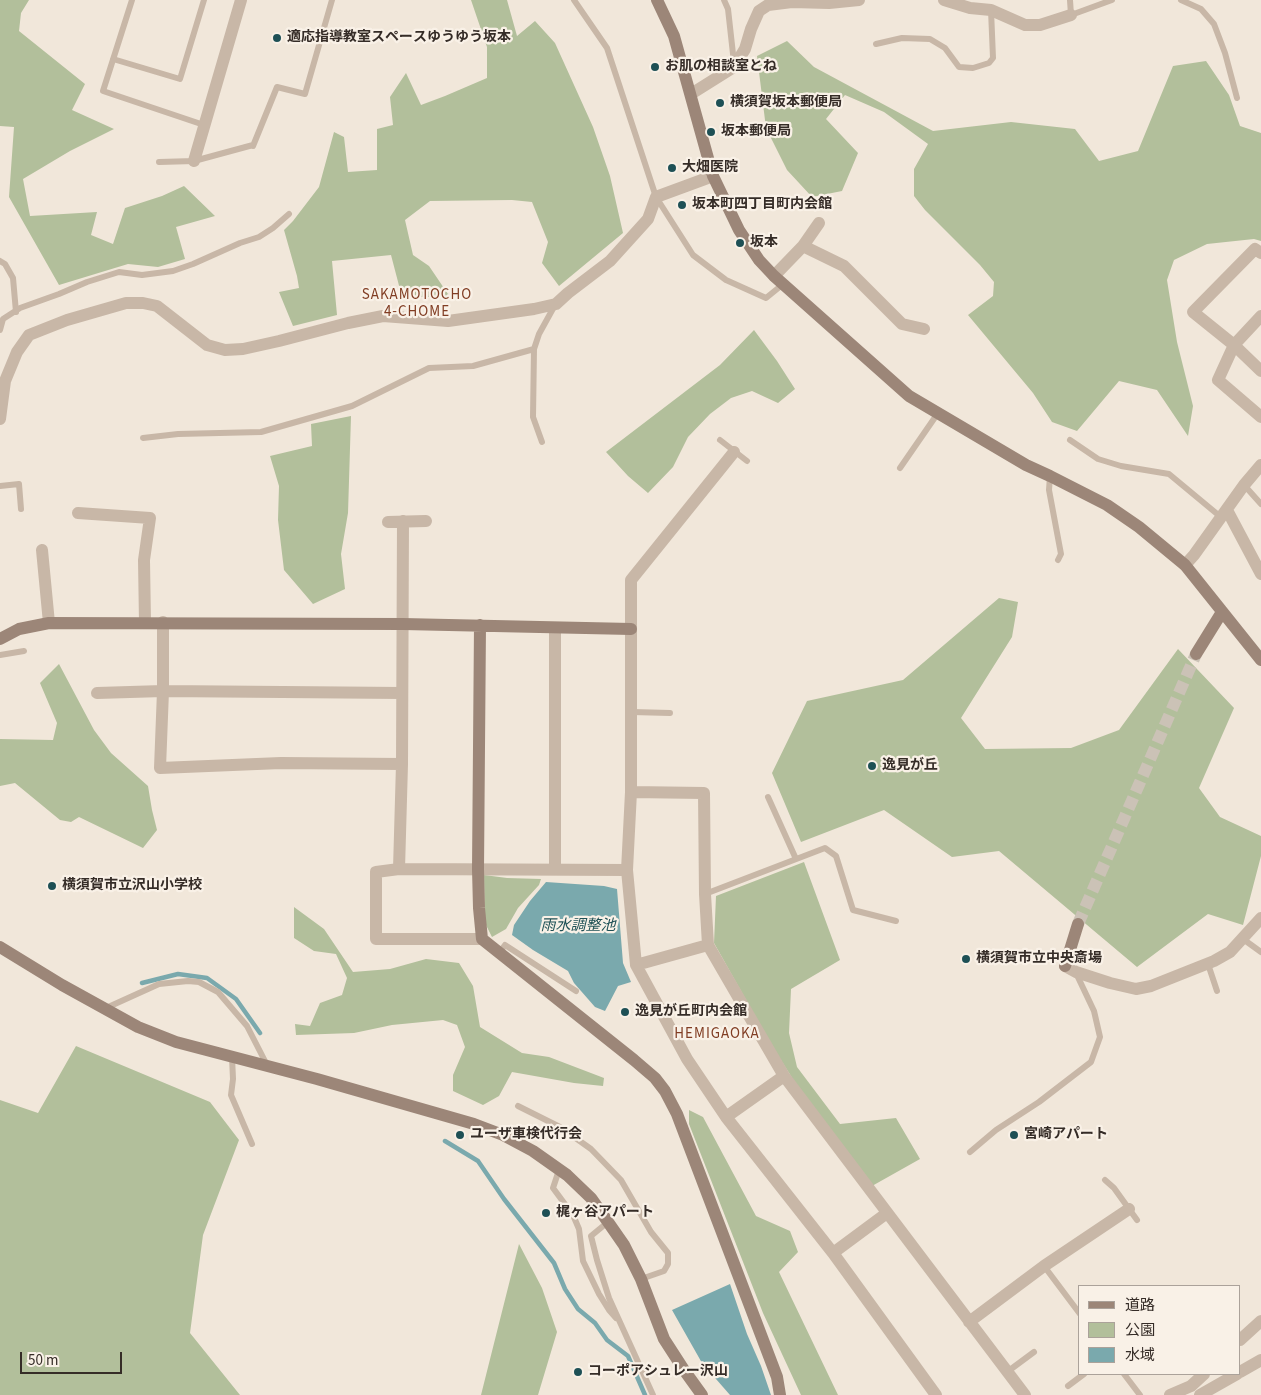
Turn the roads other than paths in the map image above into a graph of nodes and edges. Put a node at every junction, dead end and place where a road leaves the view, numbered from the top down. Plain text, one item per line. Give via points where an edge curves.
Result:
1 (132, 0) edge
2 (204, 0) edge
3 (241, 0) edge
4 (332, 0) edge
5 (574, 0) edge
6 (657, 0) edge
7 (724, 0) edge
8 (859, 0) edge
9 (944, 0) edge
10 (1070, 0) edge
11 (1112, 0) edge
12 (1181, 0) edge
13 (991, 10) junction
14 (1071, 15) junction
15 (876, 44) dead end
16 (114, 59) junction
17 (734, 67) junction
18 (691, 94) junction
19 (1237, 98) dead end
20 (204, 125) junction
21 (194, 161) junction
22 (159, 162) dead end
23 (713, 176) junction
24 (656, 197) junction
25 (290, 214) dead end
26 (819, 223) dead end
27 (803, 246) junction
28 (1261, 253) edge
29 (0, 261) edge
30 (778, 281) junction
31 (556, 304) junction
32 (16, 312) junction
33 (1261, 316) edge
34 (0, 330) edge
35 (924, 330) dead end
36 (1234, 346) junction
37 (534, 348) junction
38 (1261, 370) edge
39 (938, 413) junction
40 (1261, 417) edge
41 (0, 419) edge
42 (143, 438) dead end
43 (720, 440) dead end
44 (1070, 440) dead end
45 (542, 442) dead end
46 (734, 452) junction
47 (747, 461) dead end
48 (1261, 465) edge
49 (900, 468) dead end
50 (1050, 476) junction
51 (1244, 485) junction
52 (0, 486) edge
53 (1261, 504) edge
54 (21, 509) dead end
55 (78, 514) dead end
56 (1224, 514) junction
57 (403, 521) junction
58 (426, 521) dead end
59 (388, 522) dead end
60 (42, 550) dead end
61 (1058, 560) dead end
62 (1184, 565) junction
63 (1261, 574) edge
64 (1222, 612) junction
65 (164, 622) junction
66 (49, 623) junction
67 (145, 623) junction
68 (403, 624) junction
69 (480, 625) junction
70 (555, 628) junction
71 (631, 629) junction
72 (0, 639) edge
73 (24, 651) dead end
74 (1196, 654) tunnel mouth
75 (0, 655) edge
76 (1261, 660) edge
77 (163, 691) junction
78 (97, 693) dead end
79 (402, 693) junction
80 (632, 712) junction
81 (670, 712) dead end
82 (402, 764) junction
83 (631, 792) junction
84 (768, 797) dead end
85 (796, 859) junction
86 (399, 869) junction
87 (478, 869) junction
88 (555, 870) junction
89 (627, 870) junction
90 (705, 894) junction
91 (1261, 918) edge
92 (896, 921) dead end
93 (1078, 924) tunnel mouth
94 (1243, 938) junction
95 (482, 939) junction
96 (708, 945) junction
97 (0, 947) edge
98 (1261, 952) edge
99 (499, 953) junction
100 (1208, 964) junction
101 (636, 965) junction
102 (1070, 969) junction
103 (576, 991) dead end
104 (1217, 991) dead end
105 (105, 1009) junction
106 (232, 1057) junction
107 (268, 1067) junction
108 (784, 1076) junction
109 (518, 1106) dead end
110 (726, 1117) junction
111 (252, 1144) dead end
112 (970, 1152) dead end
113 (559, 1170) junction
114 (1105, 1180) dead end
115 (1129, 1209) junction
116 (887, 1213) junction
117 (1137, 1220) dead end
118 (608, 1222) junction
119 (832, 1253) junction
120 (1044, 1266) junction
121 (641, 1279) junction
122 (1078, 1311) edge
123 (1261, 1320) edge
124 (620, 1322) junction
125 (969, 1322) junction
126 (1241, 1339) edge
127 (1034, 1352) dead end
128 (1261, 1360) edge
129 (1241, 1371) edge
130 (1007, 1372) junction
131 (1083, 1375) edge
132 (1125, 1375) edge
133 (1203, 1375) edge
134 (1235, 1375) edge
135 (1068, 1386) dead end
136 (653, 1395) edge
137 (702, 1395) edge
138 (780, 1395) edge
139 (936, 1395) edge
140 (1024, 1395) edge
141 (1140, 1395) edge
142 (1170, 1395) edge
143 (1200, 1395) edge

1 - 16 lane
2 - 16 lane via 180,79
3 - 20 street
4 - 21 lane via 305,94 277,87 253,146
5 - 24 lane via 607,48
6 - 18 street via 674,36
7 - 17 lane via 728,9
8 - 17 street via 768,5 759,11 745,50
9 - 13 street
10 - 14 lane
11 - 14 lane
12 - 19 lane via 1201,9 1214,24
13 - 14 street via 1025,24 1040,25
13 - 15 lane via 993,58 989,63 973,68 959,67 945,48 930,39 902,38
16 - 20 lane via 103,92
17 - 18 street
18 - 23 street
20 - 21 street
21 - 22 lane
23 - 24 street
23 - 30 street via 739,230
24 - 30 lane via 693,255 726,280 766,298
24 - 31 street via 648,219 610,261
25 - 32 lane via 259,237 193,264 173,271 142,275 119,272
26 - 27 street
27 - 30 street
27 - 35 street via 844,266 902,324
28 - 36 street via 1255,249 1193,312
29 - 32 lane via 12,278
30 - 39 street via 909,396
31 - 37 lane
31 - 41 street via 448,321 383,316 279,341 225,350 207,345 157,306 143,302 126,304 29,334 17,352 5,381
32 - 34 lane via 3,319
33 - 36 street
36 - 38 street
36 - 40 street via 1218,380
37 - 42 lane via 473,366 429,368 352,406 261,432
37 - 45 lane via 533,417
39 - 49 lane
39 - 50 street via 1018,461
43 - 46 lane
44 - 56 lane via 1098,459 1169,474
46 - 47 lane
46 - 71 street via 630,580
48 - 51 street
50 - 61 lane via 1049,490 1061,554
50 - 62 street via 1123,515
51 - 53 lane
51 - 56 street
52 - 54 lane via 19,484
55 - 67 street via 150,518 144,560
56 - 62 street
56 - 63 street
57 - 58 street
57 - 59 street
57 - 68 street
60 - 66 street
62 - 64 street
64 - 74 street
64 - 76 street
65 - 67 street
65 - 68 street
65 - 77 street
66 - 67 street
66 - 72 street via 19,629
68 - 69 street
68 - 79 street
69 - 70 street
69 - 87 street
70 - 71 street
70 - 88 street
71 - 80 street
73 - 75 lane
77 - 78 street
77 - 79 street
77 - 82 street via 160,768 280,763
79 - 82 street
80 - 81 lane
80 - 83 street
82 - 86 street
83 - 89 street
83 - 90 street via 704,793
84 - 85 lane
85 - 90 lane
85 - 92 lane via 825,848 836,856 853,910
86 - 87 street
86 - 95 street via 376,872 376,939
87 - 88 street
87 - 95 street
88 - 89 street
89 - 101 street
90 - 96 street
91 - 94 street
93 - 102 street
94 - 98 lane
94 - 100 street via 1230,952
95 - 99 street
96 - 101 street
96 - 108 street
97 - 105 street
99 - 103 lane via 504,945
99 - 138 street via 634,1060 665,1091 677,1114 774,1368
100 - 102 street via 1151,986 1136,988
100 - 104 lane
101 - 110 street via 687,1059
102 - 112 lane via 1094,1011 1100,1037 1091,1062
105 - 106 street via 176,1042
105 - 107 lane via 159,984 199,982 218,992 247,1026
106 - 107 street
106 - 111 lane via 231,1095
107 - 113 street via 474,1124 533,1151
108 - 110 street
108 - 116 street
109 - 121 lane via 560,1126 591,1148 621,1180 651,1232 668,1253 664,1271
110 - 119 street
113 - 118 street via 591,1198
113 - 124 lane via 553,1188 573,1215 579,1229 583,1261 609,1310
114 - 115 lane
115 - 117 lane
115 - 120 street
116 - 119 street
116 - 125 street
118 - 121 street
118 - 124 lane via 591,1236 609,1298
119 - 139 street
120 - 122 lane
120 - 125 street
121 - 137 street via 664,1339
123 - 126 street
124 - 136 lane
125 - 130 street
127 - 130 lane
128 - 129 street
130 - 140 street
131 - 135 lane
132 - 141 lane
133 - 142 street via 1191,1386
134 - 143 street

